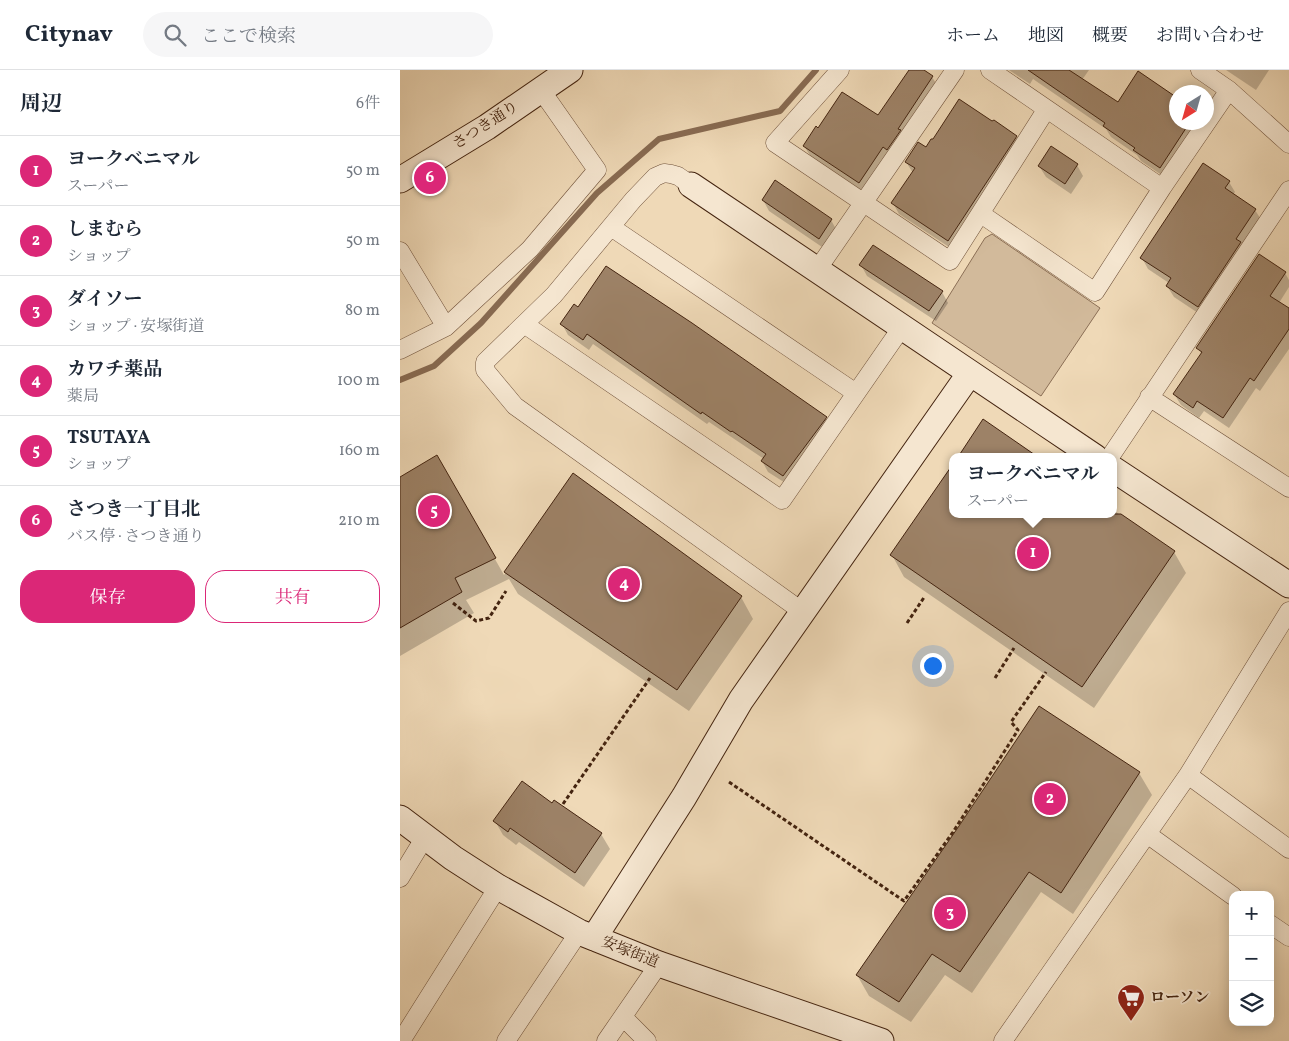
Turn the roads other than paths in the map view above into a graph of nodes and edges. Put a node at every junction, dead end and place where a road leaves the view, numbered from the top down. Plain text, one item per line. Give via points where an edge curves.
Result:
1 (570, 70) edge
2 (840, 70) edge
3 (956, 70) edge
4 (990, 70) edge
5 (1200, 70) edge
6 (541, 90) junction
7 (1229, 90) junction
8 (1046, 110) junction
9 (1289, 144) edge
10 (400, 180) edge
11 (691, 185) joint
12 (1162, 188) junction
13 (1289, 190) edge
14 (864, 203) junction
15 (981, 214) junction
16 (611, 227) junction
17 (400, 251) edge
18 (817, 270) junction
19 (524, 324) junction
20 (446, 327) junction
21 (902, 327) junction
22 (400, 350) edge
23 (970, 373) junction
24 (856, 393) junction
25 (1149, 397) junction
26 (1089, 453) edge
27 (1113, 453) edge
28 (1117, 472) edge
29 (1289, 488) edge
30 (1289, 586) edge
31 (1289, 611) edge
32 (804, 612) junction
33 (1188, 775) junction
34 (400, 818) edge
35 (1147, 834) junction
36 (425, 837) junction
37 (1289, 849) edge
38 (400, 878) edge
39 (498, 887) junction
40 (1229, 893) edge
41 (1274, 927) edge
42 (586, 935) junction
43 (1289, 937) edge
44 (658, 964) junction
45 (623, 1016) junction
46 (401, 1041) edge
47 (506, 1041) edge
48 (606, 1041) edge
49 (647, 1041) edge
50 (881, 1041) edge
51 (1003, 1041) edge

1 - 6 street, さつき通り
2 - 14 street via 775,142
3 - 14 street
4 - 8 street
5 - 7 street
6 - 10 street, さつき通り
6 - 20 street via 597,170 530,249
7 - 9 street
7 - 12 street
8 - 12 street
8 - 15 street
11 - 16 street via 671,174 654,177
11 - 18 street
12 - 15 street via 1095,292
13 - 25 street
14 - 15 street via 950,261
14 - 18 street
16 - 19 street via 554,295
16 - 24 street
17 - 20 street
18 - 21 street
19 - 24 street via 782,500
19 - 32 street via 485,362 485,370 515,406
20 - 22 street
21 - 23 street
21 - 24 street
23 - 26 street
23 - 32 street
25 - 27 street
25 - 29 street
28 - 30 street
31 - 33 street
32 - 42 street via 741,700 684,797
33 - 35 street
33 - 37 street
34 - 36 street, 安塚街道
35 - 40 street
35 - 51 street
36 - 38 street
36 - 39 street, 安塚街道
39 - 42 street, 安塚街道
39 - 46 street
41 - 43 street
42 - 44 street, 安塚街道
42 - 47 street
44 - 45 street
44 - 50 street, 安塚街道
45 - 48 street
45 - 49 street

